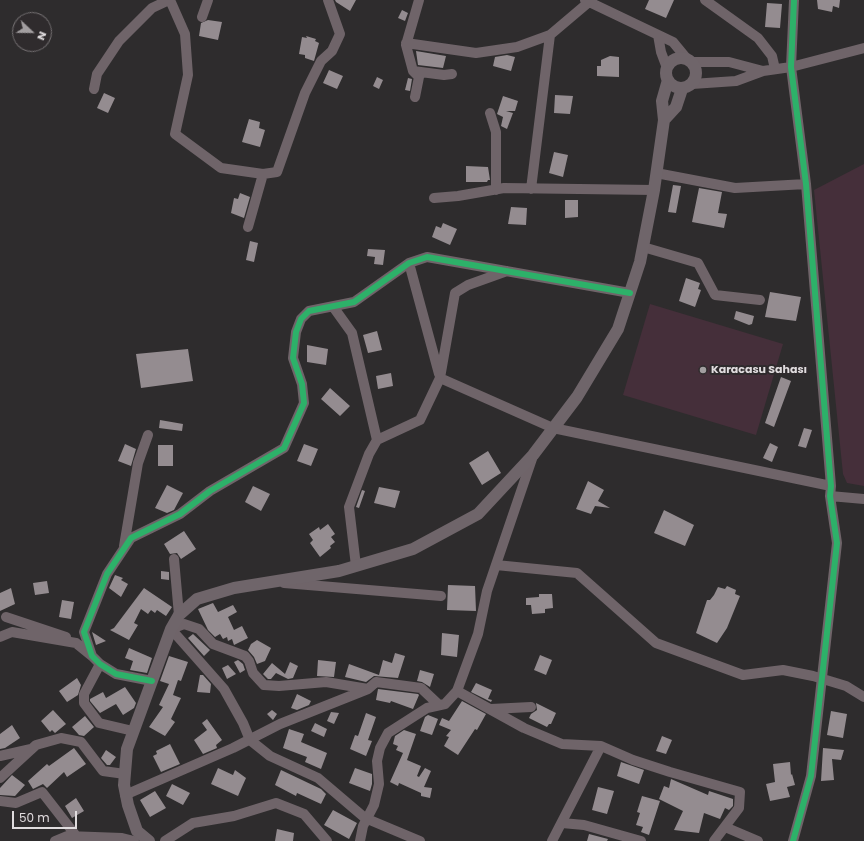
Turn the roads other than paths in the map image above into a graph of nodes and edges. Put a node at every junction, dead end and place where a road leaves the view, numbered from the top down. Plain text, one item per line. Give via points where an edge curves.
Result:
1 (169, 0) edge
2 (208, 0) edge
3 (328, 0) edge
4 (419, 0) edge
5 (705, 0) edge
6 (794, 0) edge
7 (587, 1) edge
8 (202, 17) dead end
9 (550, 35) junction
10 (658, 35) junction
11 (406, 43) junction
12 (864, 48) edge
13 (689, 61) junction
14 (791, 67) junction
15 (775, 69) junction
16 (413, 70) junction
17 (763, 71) junction
18 (452, 74) dead end
19 (667, 74) junction
20 (687, 86) junction
21 (94, 89) dead end
22 (415, 98) dead end
23 (490, 114) dead end
24 (664, 120) junction
25 (656, 173) junction
26 (262, 174) junction
27 (806, 184) junction
28 (531, 188) junction
29 (496, 190) junction
30 (654, 190) junction
31 (434, 198) dead end
32 (248, 227) dead end
33 (643, 247) junction
34 (409, 263) junction
35 (508, 270) junction
36 (630, 293) junction
37 (760, 300) dead end
38 (334, 308) junction
39 (440, 378) junction
40 (553, 428) junction
41 (148, 435) dead end
42 (376, 440) junction
43 (533, 455) junction
44 (831, 491) junction
45 (864, 499) edge
46 (123, 549) junction
47 (174, 560) dead end
48 (496, 565) junction
49 (356, 566) junction
50 (272, 582) junction
51 (441, 596) dead end
52 (179, 615) junction
53 (6, 616) dead end
54 (170, 629) junction
55 (0, 637) edge
56 (76, 643) junction
57 (92, 656) junction
58 (100, 664) junction
59 (821, 679) junction
60 (152, 681) junction
61 (368, 689) junction
62 (457, 690) junction
63 (864, 697) edge
64 (439, 705) junction
65 (531, 707) dead end
66 (491, 709) junction
67 (134, 731) junction
68 (250, 740) junction
69 (601, 746) junction
70 (31, 749) junction
71 (0, 756) edge
72 (125, 774) junction
73 (0, 778) edge
74 (126, 795) junction
75 (0, 801) edge
76 (366, 819) junction
77 (562, 823) junction
78 (725, 827) junction
79 (77, 836) junction
80 (755, 840) edge
81 (55, 841) edge
82 (134, 841) edge
83 (150, 841) edge
84 (165, 841) edge
85 (327, 841) edge
86 (360, 841) edge
87 (420, 841) edge
88 (552, 841) edge
89 (641, 841) edge
90 (714, 841) edge
91 (793, 841) edge

1 - 21 street via 152,8 119,41 97,74
1 - 26 street via 185,34 188,74 175,134 221,168
2 - 8 street
3 - 26 street via 340,34 305,93 277,172
4 - 11 street
5 - 15 street via 758,38 768,49
6 - 14 street
7 - 9 street
7 - 10 street
9 - 11 street via 517,47 476,53
9 - 28 street
10 - 13 street via 672,42
10 - 19 street
11 - 16 street
12 - 14 street
13 - 17 street via 729,62
13 - 19 main road via 675,60
13 - 20 main road via 696,73
14 - 15 street
14 - 27 street
15 - 17 street
16 - 18 street
16 - 22 street via 419,77
17 - 20 street via 736,81
19 - 20 main road via 676,88
19 - 24 main road via 662,101
20 - 24 main road via 676,107
23 - 29 street via 496,132
24 - 25 main road
25 - 27 street via 735,188
25 - 30 main road
26 - 32 street
27 - 44 street
28 - 29 street
28 - 30 street
29 - 31 street
30 - 33 main road
33 - 36 main road
33 - 37 street via 698,263 715,294
34 - 35 street via 427,257
34 - 38 street via 354,302
34 - 39 street
35 - 36 street
35 - 39 street via 468,285 455,293
36 - 40 main road via 618,329 577,397
38 - 42 street via 352,333
38 - 46 street via 309,311 301,319 296,332 293,358 302,384 304,403 284,448 210,491 180,514 131,538
39 - 40 street
39 - 42 street via 420,420
40 - 43 main road
40 - 44 street
41 - 46 street via 138,464
42 - 49 street via 349,507
43 - 48 street
43 - 49 main road via 478,514 413,549
44 - 45 street
44 - 59 street via 837,544
46 - 57 street via 107,574 84,632
47 - 52 street
48 - 59 street via 577,573 656,643 743,676 783,670
48 - 62 street via 478,634
49 - 50 main road
50 - 51 street
50 - 52 main road via 234,588 197,599
52 - 54 main road
53 - 56 street via 62,635
54 - 60 main road
54 - 61 street via 184,624 199,629 213,644 245,656 253,673 264,685 326,682
54 - 68 street via 224,690
55 - 56 street via 12,632
56 - 57 street
57 - 58 street
58 - 60 street via 116,674
58 - 67 street via 84,694 84,703 99,723
59 - 63 street via 846,686
59 - 91 street via 811,776
60 - 67 main road
61 - 64 street via 376,682 421,688
61 - 68 street via 280,724
62 - 64 street via 445,704
62 - 66 street
64 - 76 street via 427,708 388,733 377,761 379,784 374,805
65 - 66 street
66 - 69 street via 524,728 562,744
67 - 72 main road via 128,749
68 - 74 street
68 - 76 street via 270,756 318,778
69 - 77 street
69 - 78 street via 633,760 740,792 739,808
70 - 71 street
70 - 72 street via 36,745 61,738 81,742 103,771
70 - 73 street
72 - 74 main road
74 - 83 main road via 137,831
75 - 79 street via 16,803 42,792
76 - 86 street
76 - 87 street
77 - 88 street
77 - 89 street
78 - 80 street
78 - 90 street
79 - 81 street via 67,836
79 - 82 street
84 - 85 street via 193,823 234,816 276,803 304,814

